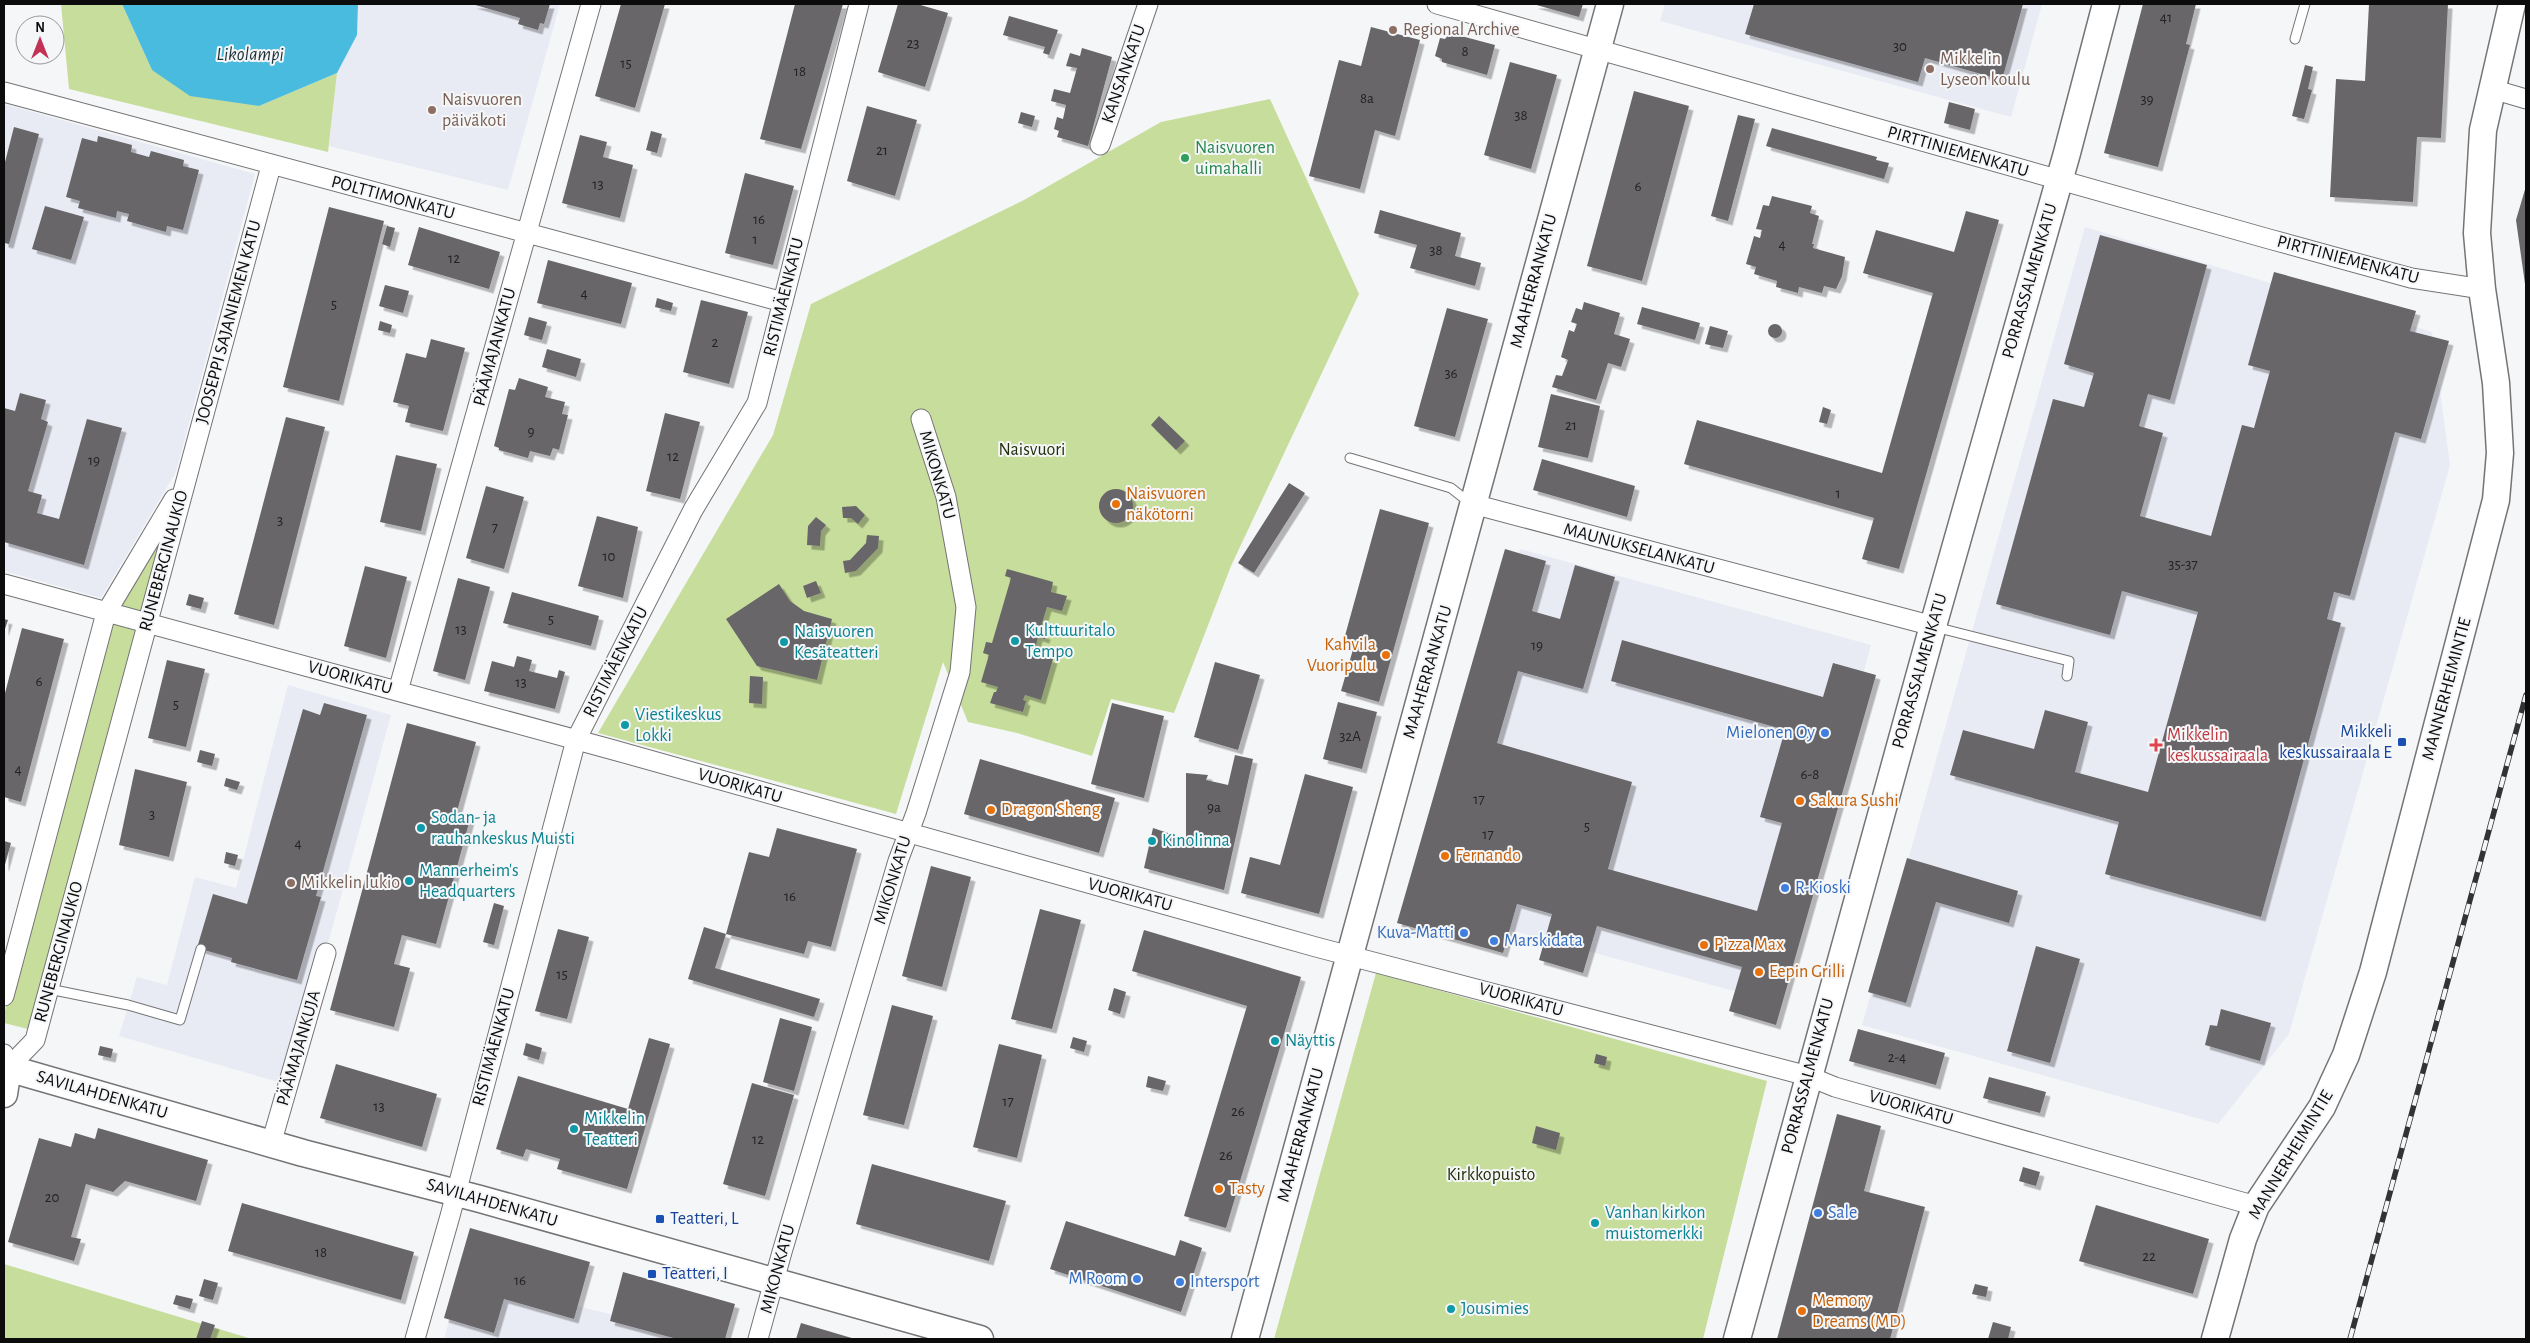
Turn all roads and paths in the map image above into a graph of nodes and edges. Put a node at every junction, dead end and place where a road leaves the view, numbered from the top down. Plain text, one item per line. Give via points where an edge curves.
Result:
1 (590, 4) edge
2 (859, 4) edge
3 (1148, 4) edge
4 (1437, 4) edge
5 (1610, 4) edge
6 (2106, 4) edge
7 (2304, 4) edge
8 (2512, 4) edge
9 (2295, 39) dead end
10 (1598, 49) junction
11 (2492, 89) junction
12 (4, 92) edge
13 (2526, 99) edge
14 (1100, 145) dead end
15 (271, 166) junction
16 (2059, 180) junction
17 (526, 233) junction
18 (2482, 289) junction
19 (783, 302) junction
20 (921, 418) dead end
21 (1350, 458) dead end
22 (187, 478) junction
23 (1472, 504) junction
24 (4, 584) edge
25 (106, 613) junction
26 (148, 624) junction
27 (1933, 626) junction
28 (2067, 676) dead end
29 (398, 691) junction
30 (576, 740) junction
31 (907, 833) junction
32 (201, 949) dead end
33 (326, 953) dead end
34 (1350, 954) junction
35 (49, 989) junction
36 (4, 996) edge
37 (5, 1063) edge
38 (1808, 1076) junction
39 (4, 1094) edge
40 (271, 1144) junction
41 (456, 1193) junction
42 (2256, 1206) junction
43 (774, 1282) junction
44 (415, 1339) edge
45 (758, 1339) edge
46 (980, 1339) edge
47 (1245, 1339) edge
48 (1737, 1339) edge
49 (2215, 1339) edge

1 - 17 street, PÄÄMAJANKATU
2 - 19 street, RISTIMÄENKATU
3 - 14 street, KANSANKATU
4 - 10 street, PIRTTINIEMENKATU
5 - 10 street, MAAHERRANKATU
6 - 16 street, PORRASSALMENKATU
7 - 9 lane
8 - 11 street, MANNERHEIMINTIE
10 - 16 street, PIRTTINIEMENKATU
10 - 23 street, MAAHERRANKATU
11 - 13 street
11 - 18 street, MANNERHEIMINTIE via 2483,130 2477,233
12 - 15 street, POLTTIMONKATU
15 - 17 street, POLTTIMONKATU
15 - 22 street, JOOSEPPI SAJANIEMEN KATU
16 - 18 street, PIRTTINIEMENKATU via 2411,278
16 - 27 street, PORRASSALMENKATU
17 - 19 street, POLTTIMONKATU
17 - 29 street, PÄÄMAJANKATU
18 - 42 street, MANNERHEIMINTIE via 2496,383 2500,453 2496,500 2373,972 2346,1055 2322,1107
19 - 30 street, RISTIMÄENKATU via 757,403 692,510
20 - 31 street, MIKONKATU via 946,497 966,606 960,672
21 - 23 lane, MAUNUKSELANKATU via 1451,488
22 - 25 street, RUNEBERGINAUKIO
22 - 26 street, RUNEBERGINAUKIO
23 - 27 street, MAUNUKSELANKATU
23 - 34 street, MAAHERRANKATU
24 - 25 street, VUORIKATU
25 - 26 street, VUORIKATU
25 - 36 street, RUNEBERGINAUKIO
26 - 29 street, VUORIKATU
26 - 35 street, RUNEBERGINAUKIO
27 - 28 lane via 2069,661
27 - 38 street, PORRASSALMENKATU
29 - 30 street, VUORIKATU
30 - 31 street, VUORIKATU
30 - 41 street, RISTIMÄENKATU
31 - 34 street, VUORIKATU
31 - 43 street, MIKONKATU
32 - 35 lane via 180,1020
33 - 40 street, PÄÄMAJANKUJA
34 - 38 street, VUORIKATU
34 - 47 street, MAAHERRANKATU
35 - 37 street, RUNEBERGINAUKIO via 35,1040
37 - 39 street
37 - 40 street, SAVILAHDENKATU
38 - 42 street, VUORIKATU via 1844,1090
38 - 48 street, PORRASSALMENKATU
40 - 41 street, SAVILAHDENKATU
41 - 43 street, SAVILAHDENKATU
41 - 44 street, RISTIMÄENKATU
42 - 49 street, MANNERHEIMINTIE via 2243,1239
43 - 45 street, MIKONKATU
43 - 46 street, SAVILAHDENKATU

